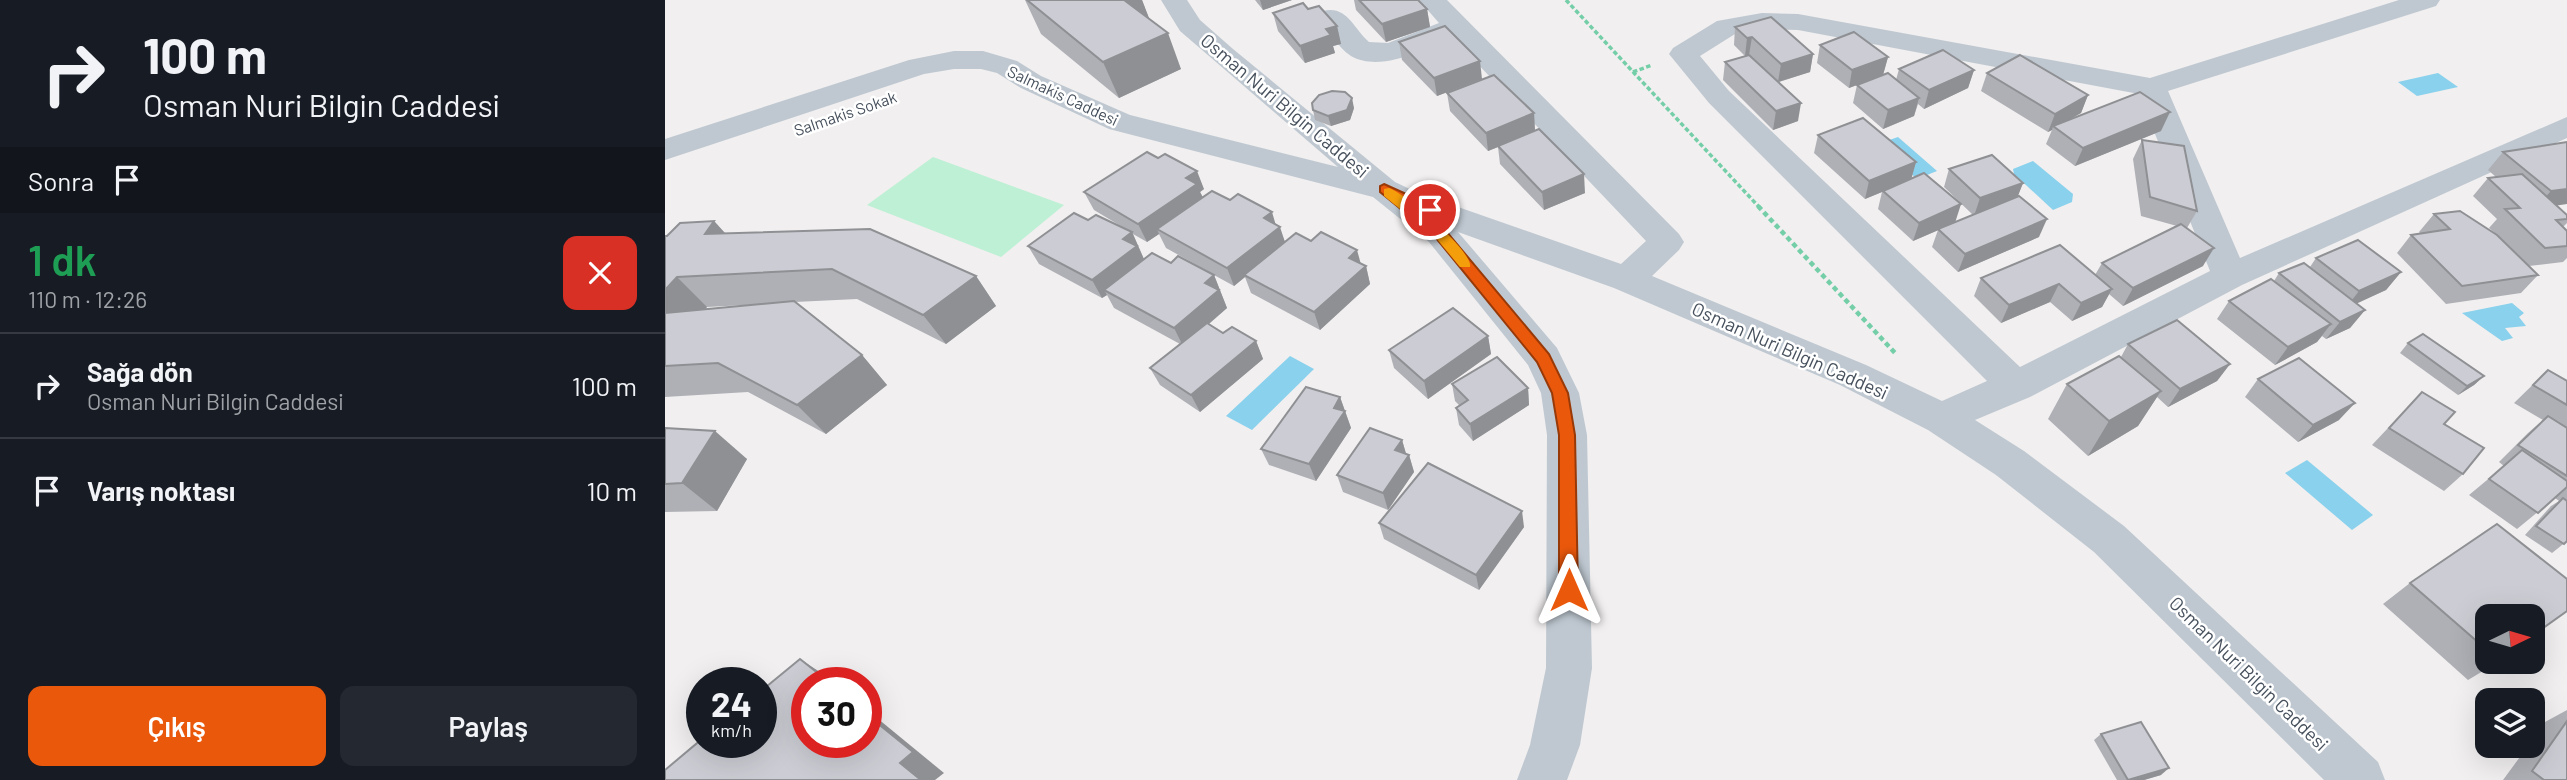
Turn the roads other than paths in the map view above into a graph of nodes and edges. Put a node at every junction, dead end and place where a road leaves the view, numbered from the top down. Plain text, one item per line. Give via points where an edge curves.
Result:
1 (1174, 0) edge
2 (1433, 0) edge
3 (2427, 0) edge
4 (1334, 7) edge
5 (1458, 26) junction
6 (1031, 82) junction
7 (2151, 87) junction
8 (2567, 126) edge
9 (2567, 149) edge
10 (665, 150) edge
11 (2511, 151) junction
12 (665, 175) edge
13 (1384, 189) junction
14 (2230, 276) junction
15 (1626, 279) junction
16 (2016, 386) junction
17 (1942, 419) junction
18 (1542, 780) edge
19 (2360, 780) edge

1 - 13 street, Osman Nuri Bilgin Caddesi via 1190,25 1223,55
2 - 5 street
3 - 7 street
4 - 5 street via 1362,50 1373,53
5 - 15 street via 1667,242
6 - 10 street, Salmakis Caddesi via 1007,67 983,60 919,65
6 - 12 street, Salmakis Sokak via 964,80 896,96
6 - 13 street, Salmakis Caddesi via 1119,122
7 - 14 street
7 - 16 street via 1798,22 1762,21 1727,27 1683,54 1719,97
8 - 11 street
9 - 11 street
11 - 14 street
13 - 15 street, Osman Nuri Bilgin Caddesi via 1406,201
13 - 18 street via 1441,234 1543,359 1560,393 1567,435 1569,668 1555,745
14 - 16 street
15 - 17 street, Osman Nuri Bilgin Caddesi via 1853,375
16 - 17 street
17 - 19 street, Osman Nuri Bilgin Caddesi via 2010,463 2109,540

